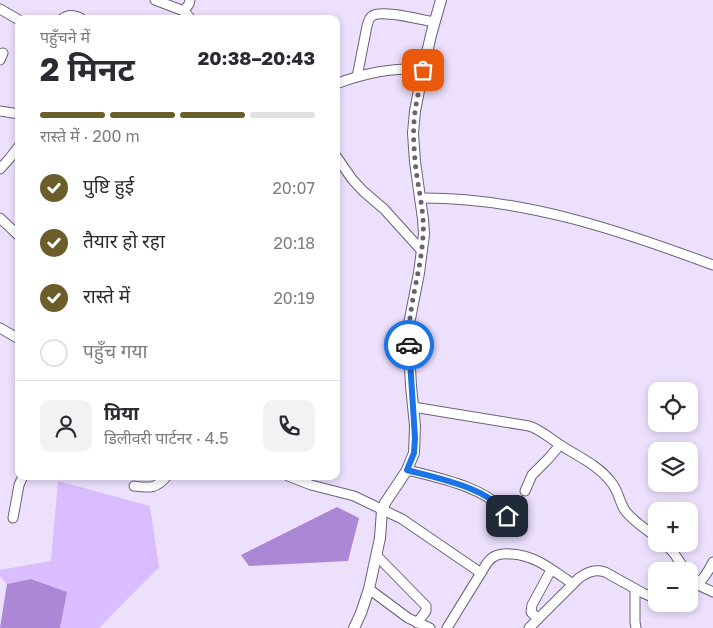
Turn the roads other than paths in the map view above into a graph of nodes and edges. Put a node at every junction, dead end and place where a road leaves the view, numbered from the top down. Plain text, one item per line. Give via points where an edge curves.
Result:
1 (155, 0) edge
2 (190, 0) edge
3 (441, 0) edge
4 (0, 10) edge
5 (184, 12) junction
6 (187, 15) edge
7 (15, 18) edge
8 (434, 22) junction
9 (423, 70) junction
10 (357, 77) junction
11 (340, 83) edge
12 (0, 111) edge
13 (15, 113) edge
14 (15, 151) edge
15 (340, 162) edge
16 (0, 169) edge
17 (420, 198) junction
18 (1, 222) edge
19 (15, 233) edge
20 (422, 251) junction
21 (713, 265) edge
22 (0, 328) edge
23 (15, 337) edge
24 (413, 406) junction
25 (560, 445) junction
26 (407, 470) junction
27 (21, 480) edge
28 (164, 480) edge
29 (298, 480) edge
30 (134, 486) dead end
31 (525, 491) dead end
32 (382, 510) junction
33 (507, 516) dead end
34 (14, 518) dead end
35 (648, 530) edge
36 (377, 556) junction
37 (713, 562) edge
38 (551, 570) junction
39 (481, 573) junction
40 (573, 584) junction
41 (698, 585) joint
42 (370, 589) junction
43 (635, 589) junction
44 (713, 592) edge
45 (648, 595) edge
46 (538, 619) junction
47 (417, 622) junction
48 (354, 628) edge
49 (430, 628) edge
50 (448, 628) edge
51 (529, 628) edge
52 (636, 628) edge

1 - 5 street
2 - 5 street
3 - 8 street
4 - 7 street
5 - 6 street
8 - 9 street
8 - 10 street via 374,14 367,26
9 - 10 street via 403,68
9 - 17 street via 414,133
10 - 11 street
12 - 13 street
14 - 16 street
15 - 20 street via 363,191
17 - 20 street via 424,234
17 - 21 street via 465,199 546,212 636,237
18 - 19 street
20 - 24 street via 408,330
22 - 23 street
24 - 25 street via 529,426
24 - 26 street via 414,453
25 - 31 street via 532,475
25 - 35 street via 597,467 615,487 625,511
26 - 32 street
26 - 33 street via 469,488 497,503
27 - 34 street
28 - 30 street via 154,488
29 - 32 street via 354,496
32 - 36 street
32 - 39 street via 413,526
36 - 42 street
36 - 47 street via 426,606
37 - 41 street
38 - 39 street via 527,556 503,554 491,558
38 - 40 street
38 - 46 street via 532,605 531,612
39 - 50 street
40 - 43 street via 587,572 599,570
40 - 46 street
41 - 44 street
42 - 47 street
42 - 48 street
43 - 45 street
43 - 52 street
46 - 51 street
47 - 49 street

